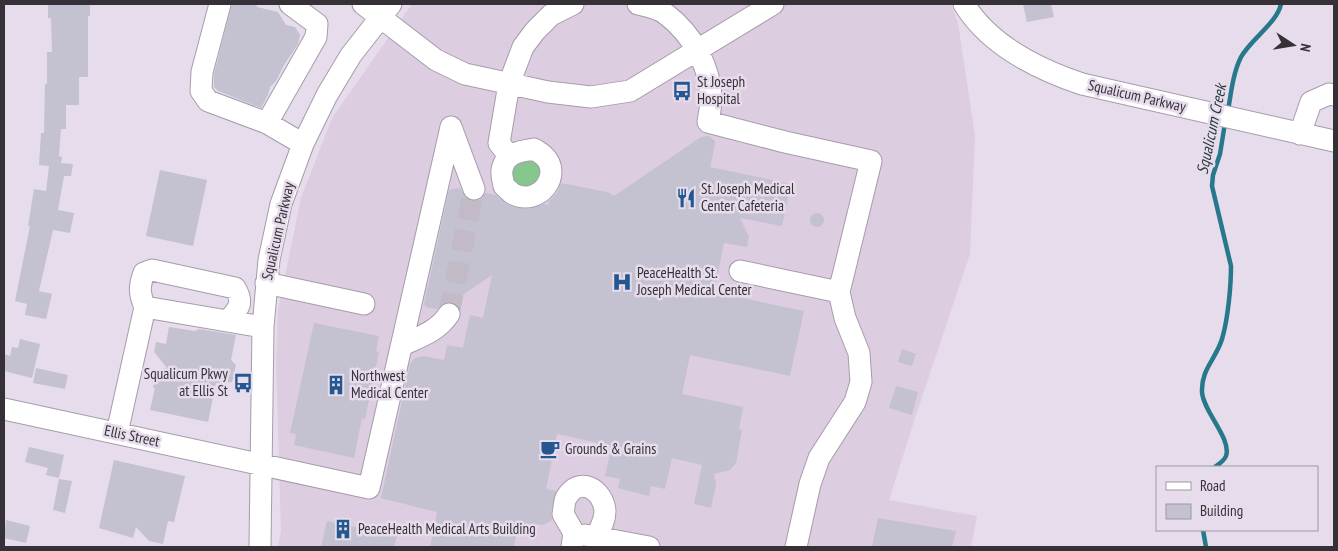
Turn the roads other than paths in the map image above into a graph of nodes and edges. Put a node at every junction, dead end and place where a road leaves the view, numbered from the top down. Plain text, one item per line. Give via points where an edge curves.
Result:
1 (220, 4) edge
2 (290, 4) edge
3 (363, 4) edge
4 (573, 4) edge
5 (638, 4) edge
6 (773, 4) edge
7 (964, 4) edge
8 (385, 10) edge
9 (697, 50) junction
10 (509, 84) junction
11 (1334, 95) edge
12 (267, 123) junction
13 (1300, 134) junction
14 (1334, 141) edge
15 (303, 144) junction
16 (509, 156) dead end
17 (474, 189) tunnel mouth
18 (740, 271) dead end
19 (266, 283) junction
20 (839, 292) junction
21 (364, 304) dead end
22 (145, 307) junction
23 (449, 314) tunnel mouth
24 (229, 320) junction
25 (263, 327) junction
26 (402, 345) junction
27 (4, 408) edge
28 (118, 433) junction
29 (260, 463) junction
30 (596, 537) junction
31 (573, 540) edge
32 (260, 547) edge
33 (649, 547) edge
34 (796, 547) edge

1 - 12 street via 202,72 201,90 208,101
2 - 12 street via 317,24 316,37
3 - 8 street
4 - 10 street via 552,15 535,31 523,47
5 - 9 street via 666,14 684,30
6 - 9 street
7 - 13 street, Squalicum Parkway via 981,27 1015,53 1061,77
8 - 10 street via 436,60 466,74
8 - 15 street, Squalicum Parkway via 351,55
9 - 10 street via 630,91 591,98
9 - 20 street via 708,75 711,98 708,122 871,161
10 - 16 street via 499,143
11 - 13 street via 1311,102
12 - 15 street
13 - 14 street, Squalicum Parkway
15 - 19 street, Squalicum Parkway via 281,204
17 - 26 street via 451,128
18 - 20 street
19 - 21 street
19 - 25 street, Squalicum Parkway
20 - 34 street via 859,353 861,382 855,402 819,458
22 - 24 street
22 - 24 street via 140,283 144,273 152,270 235,288 240,297 238,308
22 - 28 street
23 - 26 street via 430,334
24 - 25 street
25 - 29 street, Squalicum Parkway
26 - 29 street, Ellis Street via 369,488
27 - 28 street, Ellis Street
28 - 29 street, Ellis Street
29 - 32 street, Squalicum Parkway
30 - 31 street
30 - 31 street via 605,512 602,498 596,490 581,486 566,499 563,514
30 - 33 street

